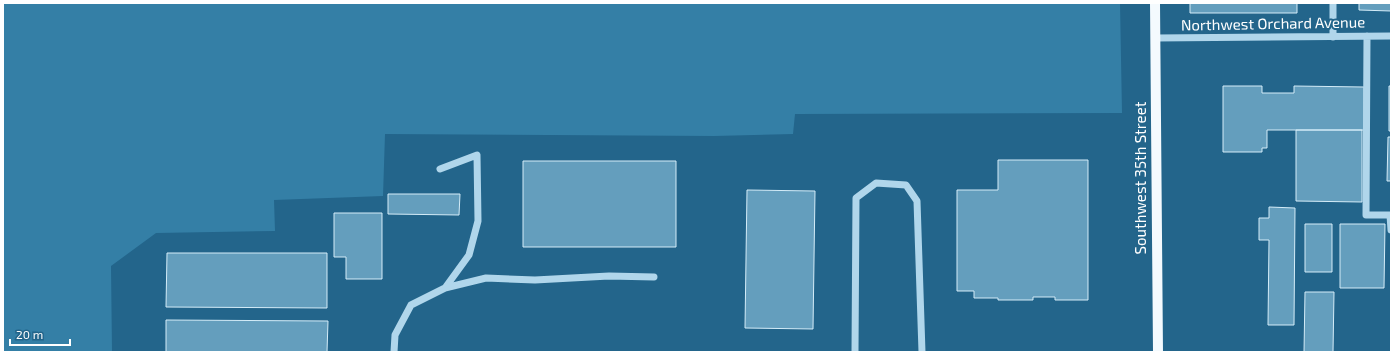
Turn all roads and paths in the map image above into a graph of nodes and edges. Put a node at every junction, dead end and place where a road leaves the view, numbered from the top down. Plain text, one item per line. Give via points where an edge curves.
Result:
1 (1155, 3) edge
2 (1333, 3) edge
3 (1367, 36) junction
4 (1391, 36) edge
5 (1333, 37) junction
6 (1156, 38) junction
7 (440, 169) dead end
8 (1391, 230) edge
9 (654, 277) dead end
10 (445, 288) junction
11 (394, 352) edge
12 (855, 352) edge
13 (922, 352) edge
14 (1158, 352) edge

1 - 6 main road, Southwest 35th Street
2 - 5 street
3 - 4 street, Northwest Orchard Avenue
3 - 5 street, Northwest Orchard Avenue
3 - 8 street via 1366,215 1390,215
5 - 6 street, Northwest Orchard Avenue
6 - 14 main road, Southwest 35th Street
7 - 10 street via 477,156 478,221 469,255
9 - 10 street via 609,276 535,280 486,278
10 - 11 street via 411,305 395,335
12 - 13 street via 856,198 876,183 906,185 917,201

